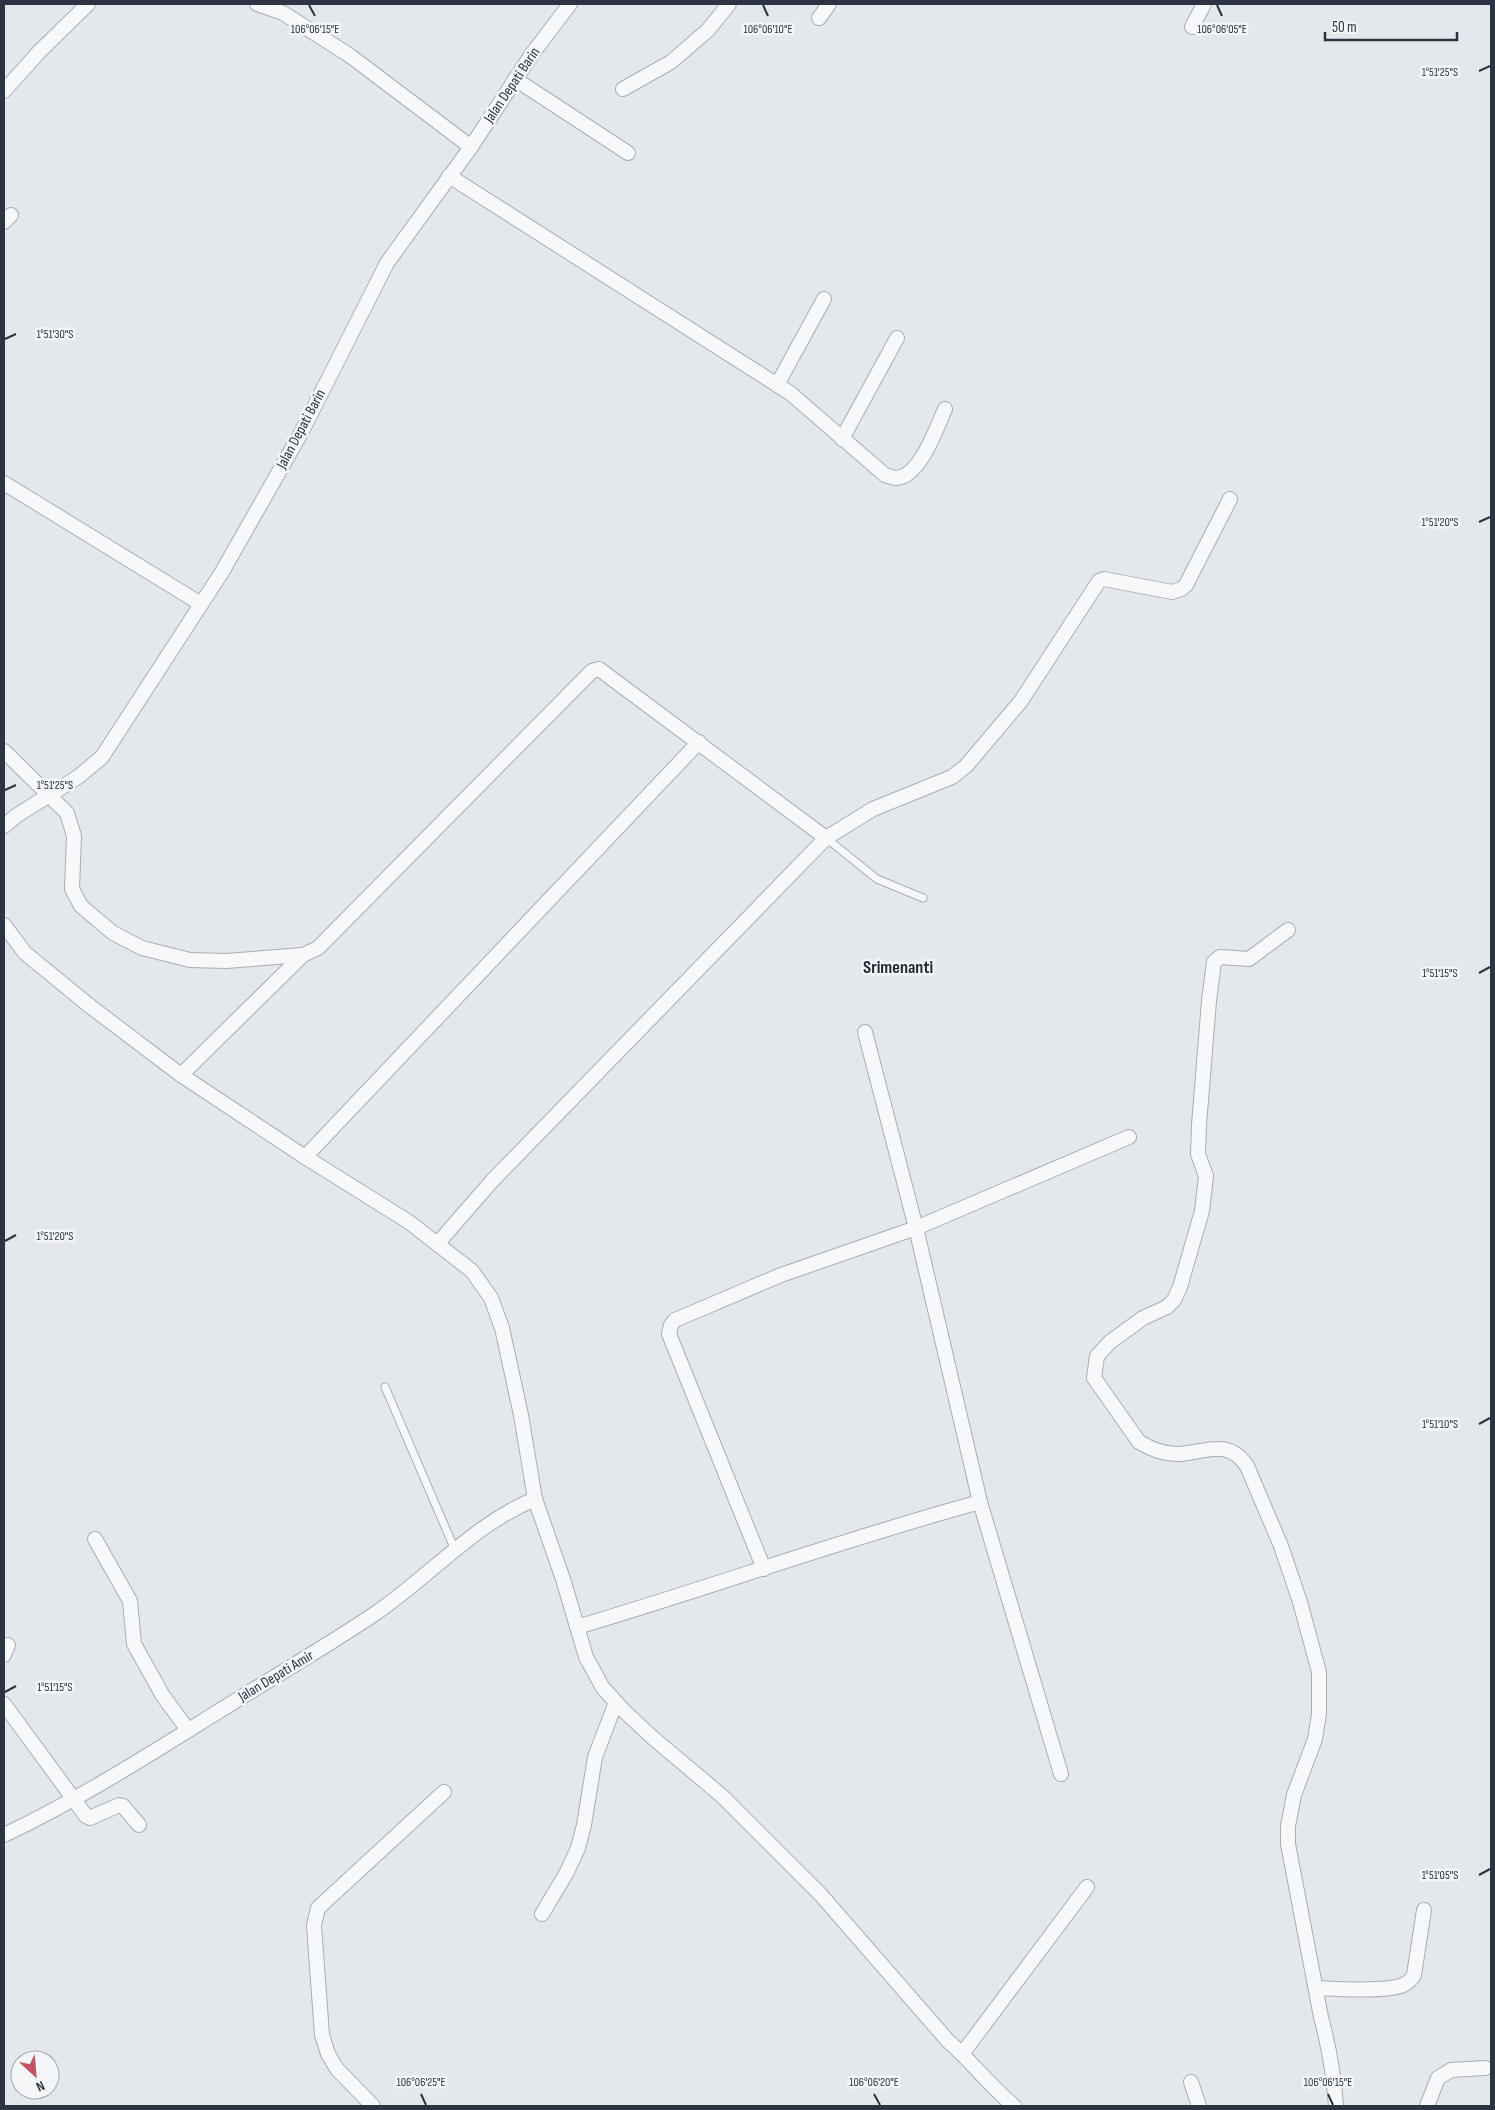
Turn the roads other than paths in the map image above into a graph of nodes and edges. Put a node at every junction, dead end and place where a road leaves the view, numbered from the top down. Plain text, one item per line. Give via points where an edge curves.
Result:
1 (88, 4) edge
2 (257, 4) edge
3 (570, 4) edge
4 (729, 4) edge
5 (829, 4) edge
6 (1204, 4) edge
7 (819, 18) dead end
8 (1192, 27) dead end
9 (515, 80) junction
10 (6, 82) edge
11 (623, 89) dead end
12 (471, 147) junction
13 (628, 153) dead end
14 (449, 176) junction
15 (824, 299) dead end
16 (897, 338) dead end
17 (777, 384) junction
18 (945, 409) dead end
19 (842, 439) junction
20 (4, 483) edge
21 (1230, 500) dead end
22 (201, 604) junction
23 (699, 742) junction
24 (4, 751) edge
25 (48, 795) junction
26 (4, 826) edge
27 (826, 838) junction
28 (924, 898) dead end
29 (4, 925) edge
30 (1288, 930) dead end
31 (303, 955) junction
32 (865, 1032) dead end
33 (181, 1075) junction
34 (1129, 1137) dead end
35 (305, 1157) junction
36 (916, 1228) junction
37 (438, 1243) junction
38 (385, 1387) dead end
39 (535, 1499) junction
40 (980, 1502) junction
41 (95, 1539) dead end
42 (455, 1550) junction
43 (764, 1569) junction
44 (577, 1627) junction
45 (616, 1702) junction
46 (4, 1704) edge
47 (188, 1730) junction
48 (1061, 1774) dead end
49 (444, 1792) dead end
50 (72, 1799) junction
51 (139, 1825) dead end
52 (4, 1835) edge
53 (1087, 1887) dead end
54 (1424, 1910) dead end
55 (542, 1914) dead end
56 (1317, 1988) junction
57 (962, 2054) junction
58 (1485, 2068) dead end
59 (1191, 2082) dead end
60 (373, 2106) edge
61 (1014, 2106) edge
62 (1199, 2106) edge
63 (1336, 2106) edge
64 (1427, 2106) edge

1 - 10 street
2 - 12 street via 283,13 349,55
3 - 9 street, Jalan Depati Barin
4 - 11 street via 708,30 671,62
5 - 7 street
6 - 8 street
9 - 12 street, Jalan Depati Barin
9 - 13 street
12 - 14 street, Jalan Depati Barin
14 - 17 street
14 - 22 street, Jalan Depati Barin via 387,263 301,433
15 - 17 street
16 - 19 street
17 - 19 street
18 - 19 street via 926,451 917,465 902,477 885,475
20 - 22 street
21 - 27 street via 1186,585 1172,592 1104,579 1099,581 1021,701 966,766 952,777 873,809
22 - 25 street, Jalan Depati Barin via 102,757 78,777
23 - 27 street
23 - 31 street via 602,669 595,669 318,948
23 - 35 street
24 - 25 street
25 - 26 street, Jalan Depati Barin
25 - 31 street via 67,813 74,836 72,889 95,919 113,933 142,948 190,960 226,961
27 - 28 lane via 877,879
27 - 37 street via 492,1181
29 - 33 street via 25,953 91,1008
30 - 56 street via 1249,960 1220,957 1214,962 1198,1154 1206,1176 1202,1210 1180,1287 1174,1300 1166,1307 1143,1318 1110,1342 1097,1356 1094,1378 1139,1442 1150,1448 1170,1454 1218,1448 1239,1455 1281,1546 1319,1672 1319,1714 1315,1739 1294,1795 1288,1826 1288,1844
31 - 33 street
32 - 36 street
33 - 35 street
34 - 36 street
35 - 37 street
36 - 40 street
36 - 43 street via 781,1275 675,1320 671,1325 669,1334
37 - 39 street via 472,1272 491,1298 502,1328
38 - 42 lane
39 - 42 street, Jalan Depati Amir via 514,1508
39 - 44 street
40 - 43 street via 922,1517
40 - 48 street
41 - 47 street via 130,1601 134,1644
42 - 47 street, Jalan Depati Amir via 378,1612
43 - 44 street
44 - 45 street via 586,1657 603,1688
45 - 55 street via 595,1757 578,1848
45 - 57 street via 722,1796 814,1888
46 - 50 street
47 - 50 street, Jalan Depati Amir
49 - 60 street via 318,1908 315,1916 322,2035 337,2069
50 - 51 street via 89,1818 123,1806
50 - 52 street, Jalan Depati Amir
53 - 57 street
54 - 56 street via 1414,1975 1405,1985 1353,1990
56 - 63 street
57 - 61 street
58 - 64 street via 1451,2070 1438,2078
59 - 62 street

